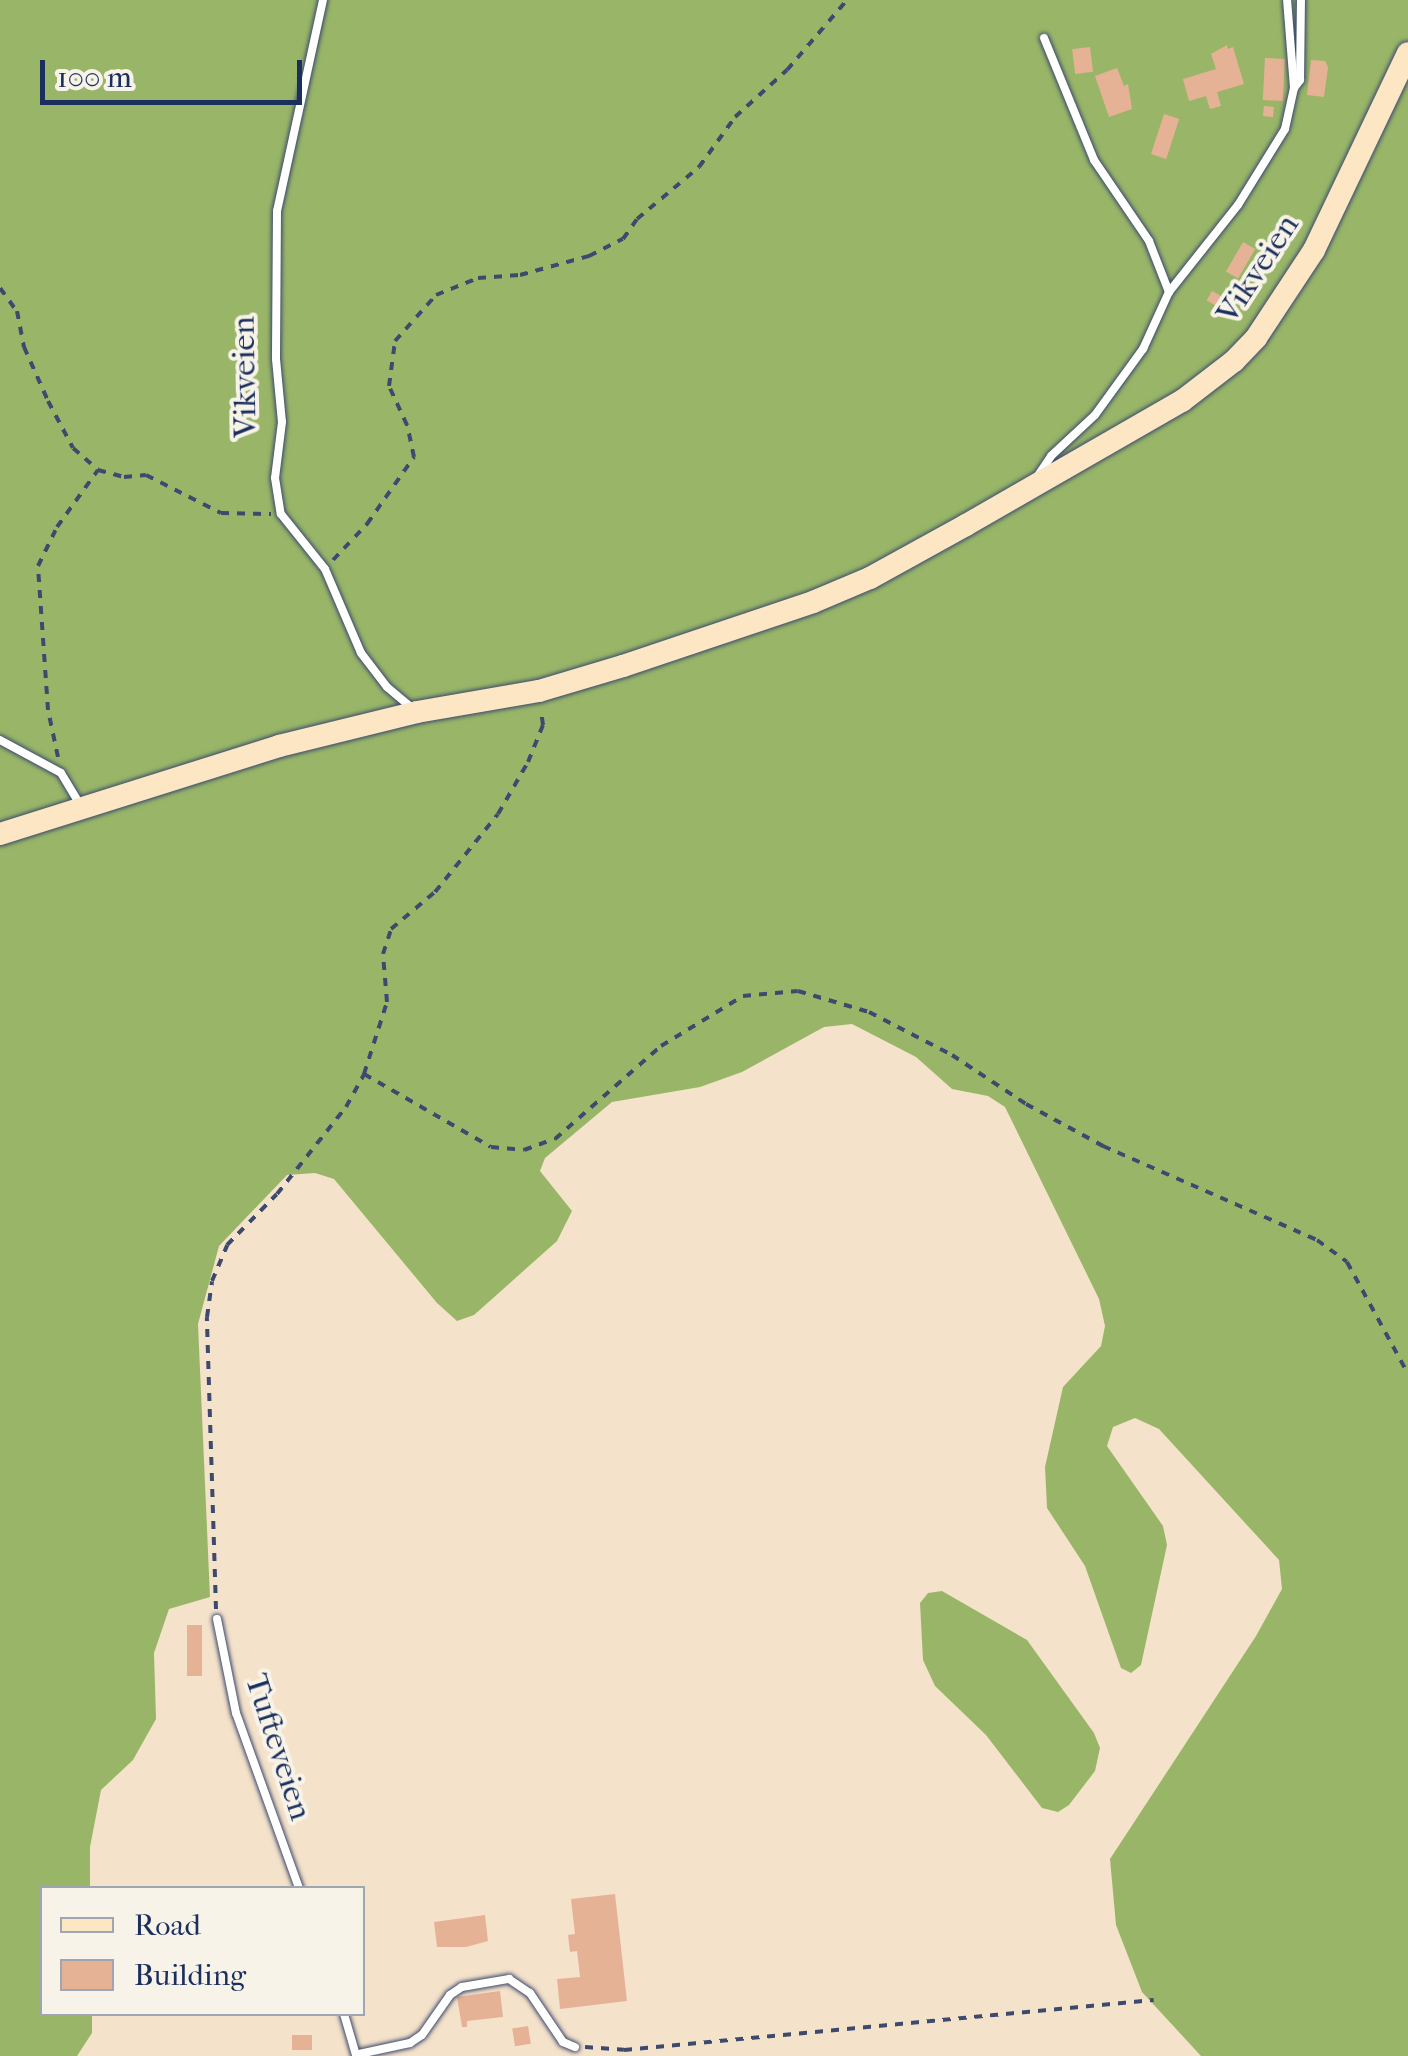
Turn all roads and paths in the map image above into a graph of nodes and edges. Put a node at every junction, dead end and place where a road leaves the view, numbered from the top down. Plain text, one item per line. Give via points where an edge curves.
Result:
1 (322, 0) edge
2 (847, 0) edge
3 (1287, 0) edge
4 (1300, 0) edge
5 (1044, 38) dead end
6 (1408, 53) edge
7 (1294, 88) junction
8 (0, 288) edge
9 (1170, 292) junction
10 (98, 470) junction
11 (1036, 486) junction
12 (280, 514) junction
13 (325, 569) junction
14 (539, 691) junction
15 (417, 712) junction
16 (0, 740) edge
17 (61, 773) junction
18 (84, 810) junction
19 (0, 834) edge
20 (364, 1074) junction
21 (1408, 1374) edge
22 (217, 1618) joint
23 (298, 1886) edge
24 (1154, 2000) dead end
25 (345, 2016) edge
26 (575, 2047) joint
27 (357, 2055) edge

1 - 12 lane, Vikveien via 277,211
2 - 13 path via 787,70 735,117 699,168 623,239 589,256 520,275 478,278 436,295 395,341 390,386 414,457
3 - 7 lane, Vikveien
4 - 7 lane, Vikveien via 1300,80
5 - 9 lane, Vikveien via 1094,160 1149,240
6 - 11 street, Vikveien via 1314,250 1256,338 1182,401
7 - 9 lane, Vikveien via 1285,129 1262,168
8 - 10 path via 17,311 24,347 73,448
9 - 11 lane, Vikveien via 1143,349 1095,415 1038,471
10 - 12 path via 124,478 146,474 221,513
10 - 17 path via 38,566 48,710
11 - 14 street, Vikveien via 870,578
12 - 13 lane
13 - 15 lane via 361,653
14 - 15 street, Vikveien
14 - 20 path via 543,725 498,814 435,892 390,929 383,954 388,1002
15 - 18 street, Vikveien via 280,746
16 - 17 lane
17 - 18 lane
18 - 19 street, Vikveien
20 - 21 path via 492,1147 524,1150 555,1140 660,1046 743,996 798,991 870,1012 1103,1146 1317,1240 1347,1262
20 - 22 path via 346,1108 278,1194 227,1245 212,1281 207,1317
22 - 23 lane, Tufteveien via 236,1713
24 - 26 path via 624,2050
25 - 27 lane
26 - 27 lane via 563,2042 530,1993 509,1979 462,1987 410,2044

